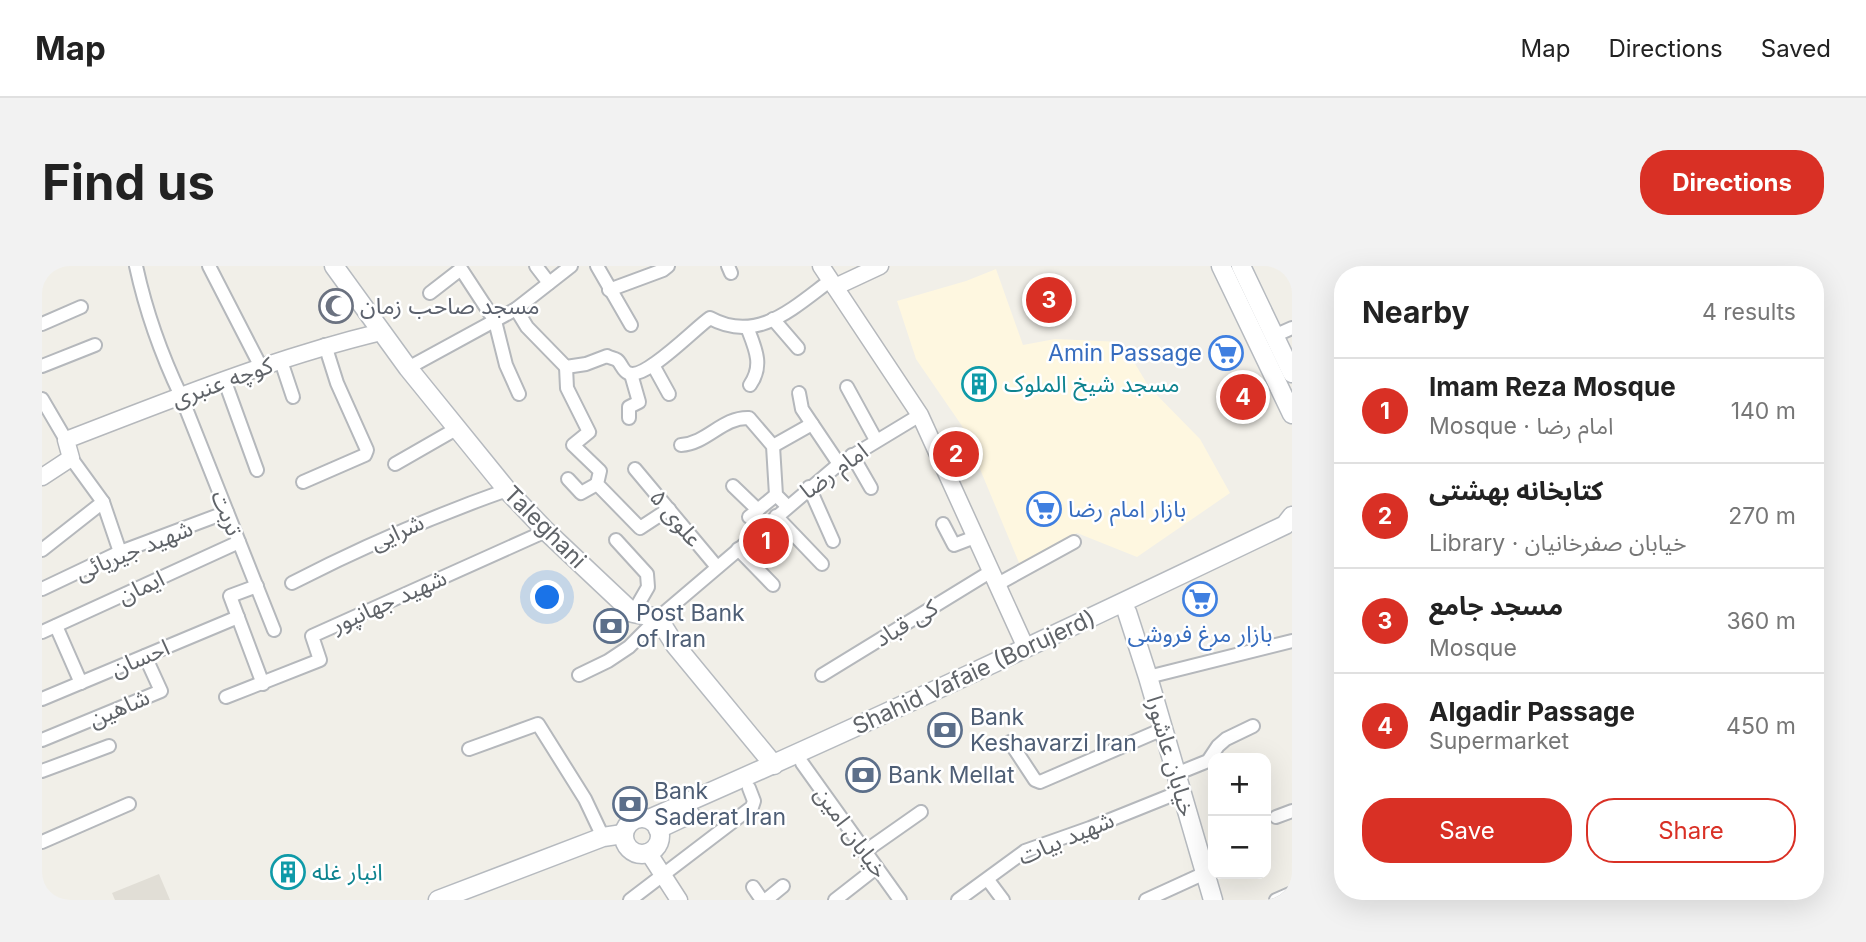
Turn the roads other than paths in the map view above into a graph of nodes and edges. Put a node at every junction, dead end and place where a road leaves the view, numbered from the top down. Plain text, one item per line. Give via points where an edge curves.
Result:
1 (136, 266) edge
2 (209, 266) edge
3 (334, 266) edge
4 (536, 266) edge
5 (571, 266) edge
6 (597, 266) edge
7 (668, 266) edge
8 (821, 266) edge
9 (880, 266) edge
10 (1221, 266) edge
11 (1241, 266) edge
12 (549, 283) junction
13 (833, 284) junction
14 (609, 290) junction
15 (430, 293) dead end
16 (81, 307) dead end
17 (516, 309) junction
18 (773, 319) junction
19 (495, 321) junction
20 (42, 324) edge
21 (631, 325) dead end
22 (747, 327) junction
23 (1292, 328) edge
24 (381, 332) junction
25 (1274, 336) junction
26 (95, 345) dead end
27 (325, 345) junction
28 (798, 348) dead end
29 (281, 361) junction
30 (653, 365) junction
31 (42, 366) edge
32 (261, 367) junction
33 (566, 367) junction
34 (408, 368) junction
35 (1292, 373) edge
36 (631, 374) junction
37 (224, 379) junction
38 (750, 385) dead end
39 (847, 387) dead end
40 (799, 393) dead end
41 (519, 394) dead end
42 (669, 394) dead end
43 (181, 396) junction
44 (293, 397) dead end
45 (42, 399) edge
46 (1292, 414) edge
47 (920, 415) junction
48 (629, 418) dead end
49 (812, 424) junction
50 (456, 429) junction
51 (66, 440) junction
52 (876, 440) junction
53 (681, 445) dead end
54 (773, 446) junction
55 (852, 455) junction
56 (71, 458) junction
57 (395, 464) dead end
58 (839, 464) junction
59 (635, 469) dead end
60 (257, 470) dead end
61 (42, 477) edge
62 (568, 479) dead end
63 (303, 482) dead end
64 (597, 484) junction
65 (733, 486) dead end
66 (809, 487) junction
67 (871, 488) dead end
68 (507, 490) junction
69 (776, 495) junction
70 (103, 502) junction
71 (787, 506) junction
72 (669, 509) junction
73 (227, 512) junction
74 (776, 516) junction
75 (1292, 516) edge
76 (943, 524) dead end
77 (546, 531) junction
78 (1292, 535) edge
79 (975, 537) junction
80 (616, 540) dead end
81 (833, 541) dead end
82 (239, 542) junction
83 (1074, 542) dead end
84 (737, 549) junction
85 (42, 550) edge
86 (120, 552) junction
87 (822, 564) dead end
88 (718, 567) junction
89 (993, 578) junction
90 (292, 583) dead end
91 (773, 585) dead end
92 (257, 586) junction
93 (42, 589) edge
94 (1127, 612) junction
95 (633, 613) junction
96 (238, 617) junction
97 (658, 618) junction
98 (56, 626) junction
99 (274, 630) dead end
100 (42, 632) edge
101 (1292, 641) edge
102 (1026, 648) junction
103 (145, 656) junction
104 (579, 675) dead end
105 (822, 675) dead end
106 (1148, 677) junction
107 (81, 683) junction
108 (263, 684) junction
109 (226, 697) dead end
110 (42, 699) edge
111 (1253, 726) dead end
112 (1163, 729) junction
113 (42, 740) edge
114 (1010, 742) dead end
115 (109, 746) dead end
116 (469, 749) dead end
117 (802, 763) junction
118 (774, 765) junction
119 (42, 771) edge
120 (1179, 782) junction
121 (749, 788) junction
122 (129, 804) dead end
123 (1292, 811) edge
124 (921, 812) dead end
125 (1276, 817) dead end
126 (654, 824) junction
127 (624, 834) junction
128 (603, 837) junction
129 (42, 842) edge
130 (648, 852) junction
131 (864, 852) junction
132 (876, 868) junction
133 (1205, 873) junction
134 (664, 875) junction
135 (988, 880) junction
136 (783, 886) dead end
137 (753, 887) dead end
138 (1292, 893) edge
139 (438, 900) edge
140 (630, 900) edge
141 (679, 900) edge
142 (764, 900) edge
143 (835, 900) edge
144 (900, 900) edge
145 (958, 900) edge
146 (1003, 900) edge
147 (1146, 900) edge
148 (1213, 900) edge
149 (1276, 900) edge

1 - 43 street, تربت via 151,325
2 - 32 street
3 - 24 main road, Taleghani
4 - 12 street
5 - 12 street
6 - 14 street
7 - 14 street
8 - 13 street
9 - 13 street
10 - 46 main road
11 - 25 main road
12 - 17 street
13 - 18 street
13 - 47 street
14 - 21 street
15 - 19 street via 461,269
16 - 20 street
17 - 19 street
17 - 33 street
18 - 22 street
18 - 28 street
19 - 34 street
19 - 41 street
22 - 30 street via 724,325 710,317
22 - 38 street via 757,355 757,374
23 - 25 street
24 - 27 street, کوچه عنبری
24 - 34 main road, Taleghani
25 - 35 main road
26 - 31 street
27 - 29 street, کوچه عنبری
27 - 63 street via 367,450 365,456
29 - 32 street, کوچه عنبری
29 - 44 street
30 - 36 street
30 - 42 street
32 - 37 street, کوچه عنبری
33 - 36 street via 607,356
33 - 64 street via 567,388 589,432 573,445 600,471
34 - 50 main road, Taleghani
36 - 48 street via 639,402 629,407
37 - 43 street, کوچه عنبری
37 - 60 street
39 - 52 street
40 - 49 street
43 - 51 street, کوچه عنبری
43 - 73 street, تربت
45 - 51 street
47 - 52 street, امام رضا
47 - 79 street
49 - 54 street
49 - 58 street
50 - 57 street
50 - 68 main road, Taleghani
51 - 56 street
52 - 55 street, امام رضا
53 - 54 street via 694,444 736,418 749,418
54 - 69 street
55 - 58 street, امام رضا
55 - 67 street
56 - 61 street
56 - 70 street
58 - 66 street, امام رضا
59 - 72 street, علوی ۵
62 - 64 street via 581,493
64 - 72 street via 640,528
65 - 69 street via 753,513
66 - 71 street, امام رضا
66 - 81 street
68 - 77 main road, Taleghani
68 - 90 street, شرایی via 432,517
69 - 71 street
70 - 85 street
70 - 86 street
71 - 74 street, امام رضا
72 - 88 street, علوی ۵
73 - 82 street, تربت
73 - 86 street, شهید جیریائی
74 - 84 street, امام رضا
74 - 87 street
75 - 102 main road, Shahid Vafaie (Borujerd) via 1285,526
76 - 79 street via 954,545
77 - 95 main road, Taleghani
77 - 108 street, شهید جهانپور via 312,636 320,660
78 - 94 main road, Shahid Vafaie (Borujerd)
79 - 89 street
80 - 95 street via 647,574 648,586
82 - 92 street, تربت
82 - 98 street, ایمان
83 - 89 street, کی قباد
84 - 88 street, امام رضا
84 - 91 street
86 - 93 street, شهید جیریائی
88 - 97 street, امام رضا
89 - 102 street
89 - 105 street, کی قباد
92 - 96 street via 230,596
92 - 99 street, تربت
94 - 106 main road, خیابان عاشورا
94 - 117 main road, Shahid Vafaie (Borujerd)
95 - 97 main road
96 - 103 street, احسان
96 - 108 street
97 - 104 street, امام رضا via 629,647
97 - 118 main road
98 - 100 street, ایمان
98 - 107 street
101 - 106 street
102 - 118 main road, Shahid Vafaie (Borujerd)
103 - 107 street, احسان
103 - 113 street, شاهین via 161,691
106 - 112 main road, خیابان عاشورا
107 - 110 street, احسان
108 - 109 street, شهید جهانپور
111 - 120 street, شهید بیات via 1226,739 1209,761
112 - 114 street via 1040,782
112 - 120 main road, خیابان عاشورا
115 - 119 street
116 - 128 street via 538,724
117 - 121 main road, Shahid Vafaie (Borujerd)
117 - 131 street, خیابان امین
118 - 126 main road, Shahid Vafaie (Borujerd)
120 - 133 main road, خیابان عاشورا
120 - 135 street, شهید بیات via 1090,828 1025,851
121 - 126 main road, Shahid Vafaie (Borujerd)
121 - 134 street via 752,807
122 - 129 street
123 - 125 street
124 - 131 street
126 - 127 main road via 642,817 630,821
126 - 130 main road via 659,843
127 - 128 main road
127 - 130 main road via 633,852
128 - 139 main road
130 - 134 street
131 - 132 street, خیابان امین
132 - 143 street
132 - 144 street, خیابان امین
133 - 147 street
133 - 148 main road, خیابان عاشورا
134 - 140 street
134 - 141 street
135 - 145 street, شهید بیات
135 - 146 street
136 - 142 street
137 - 142 street
138 - 149 street

